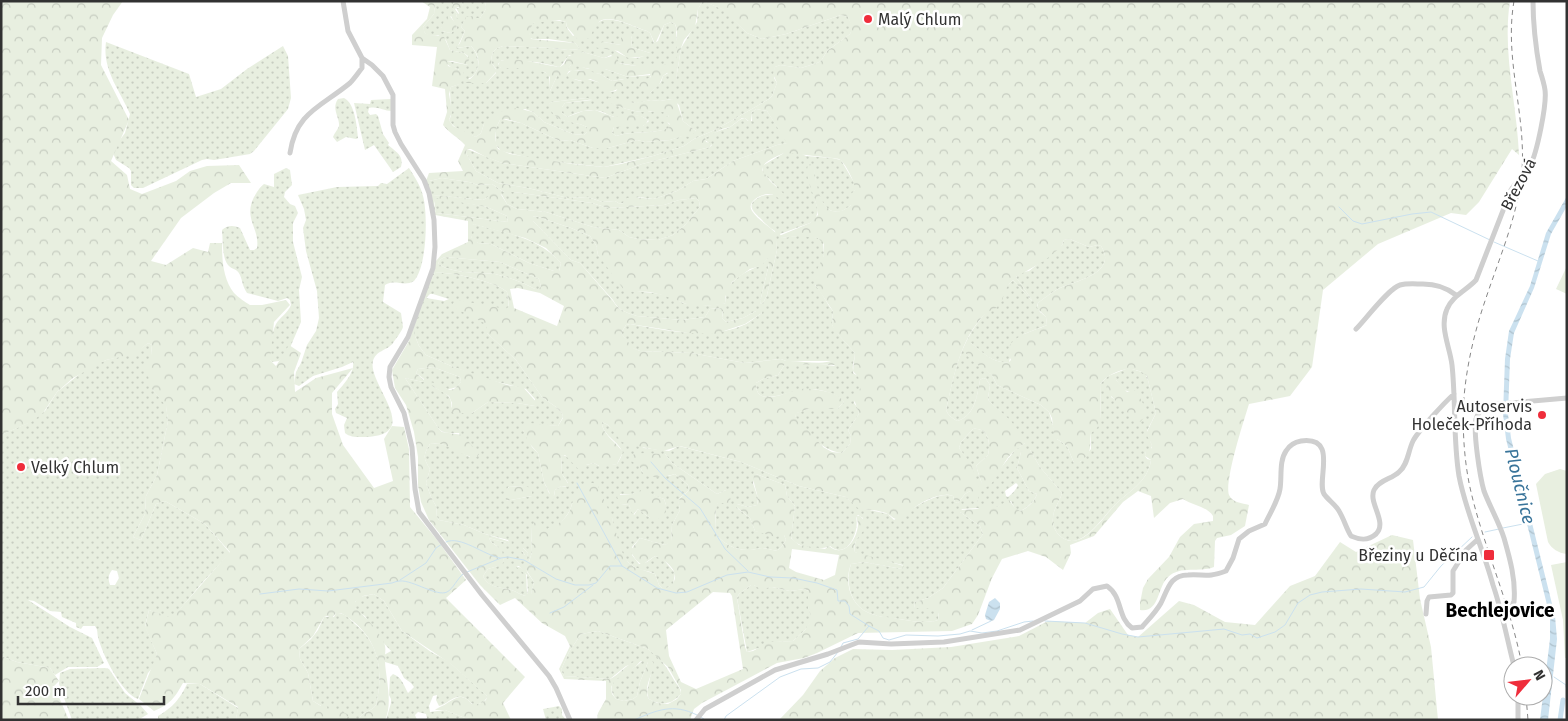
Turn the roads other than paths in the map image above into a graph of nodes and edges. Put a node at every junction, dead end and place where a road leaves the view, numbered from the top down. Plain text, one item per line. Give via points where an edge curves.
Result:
1 (343, 1) edge
2 (1533, 1) edge
3 (362, 58) junction
4 (372, 65) junction
5 (362, 68) junction
6 (290, 154) dead end
7 (1456, 295) junction
8 (1356, 329) dead end
9 (1454, 394) junction
10 (1567, 398) edge
11 (1478, 540) junction
12 (1500, 611) junction
13 (1426, 614) dead end
14 (1511, 656) edge
15 (1518, 706) edge
16 (570, 720) edge
17 (696, 720) edge
18 (1518, 720) edge

1 - 3 street via 348,31
2 - 7 street, Březová via 1540,70 1546,91 1531,165 1511,190 1476,280
3 - 4 street
3 - 5 street
4 - 5 street
4 - 16 street via 383,76 393,95 395,132 424,180 434,220 433,268 408,338 390,367 389,377 404,413 412,447 419,512 548,676
5 - 6 street via 350,83 306,117 297,128
7 - 8 street via 1437,286 1400,284 1383,297
7 - 9 street via 1447,308 1444,326
9 - 11 street via 1459,477
9 - 17 street via 1414,439 1399,473 1375,488 1374,502 1380,521 1376,534 1369,538 1363,540 1351,536 1339,511 1323,493 1325,457 1321,448 1316,443 1299,441 1283,456 1280,490 1265,524 1239,539 1226,571 1213,576 1188,574 1172,580 1160,604 1142,627 1132,628 1126,624 1118,596 1107,586 1102,586 1073,605 1020,630 944,642 859,642 775,670 705,709
10 - 12 street via 1494,404 1481,410 1476,420 1481,480 1500,528 1515,592 1511,606
11 - 12 street
11 - 13 street via 1466,550 1453,571 1452,595 1429,597
12 - 14 street
15 - 18 street

